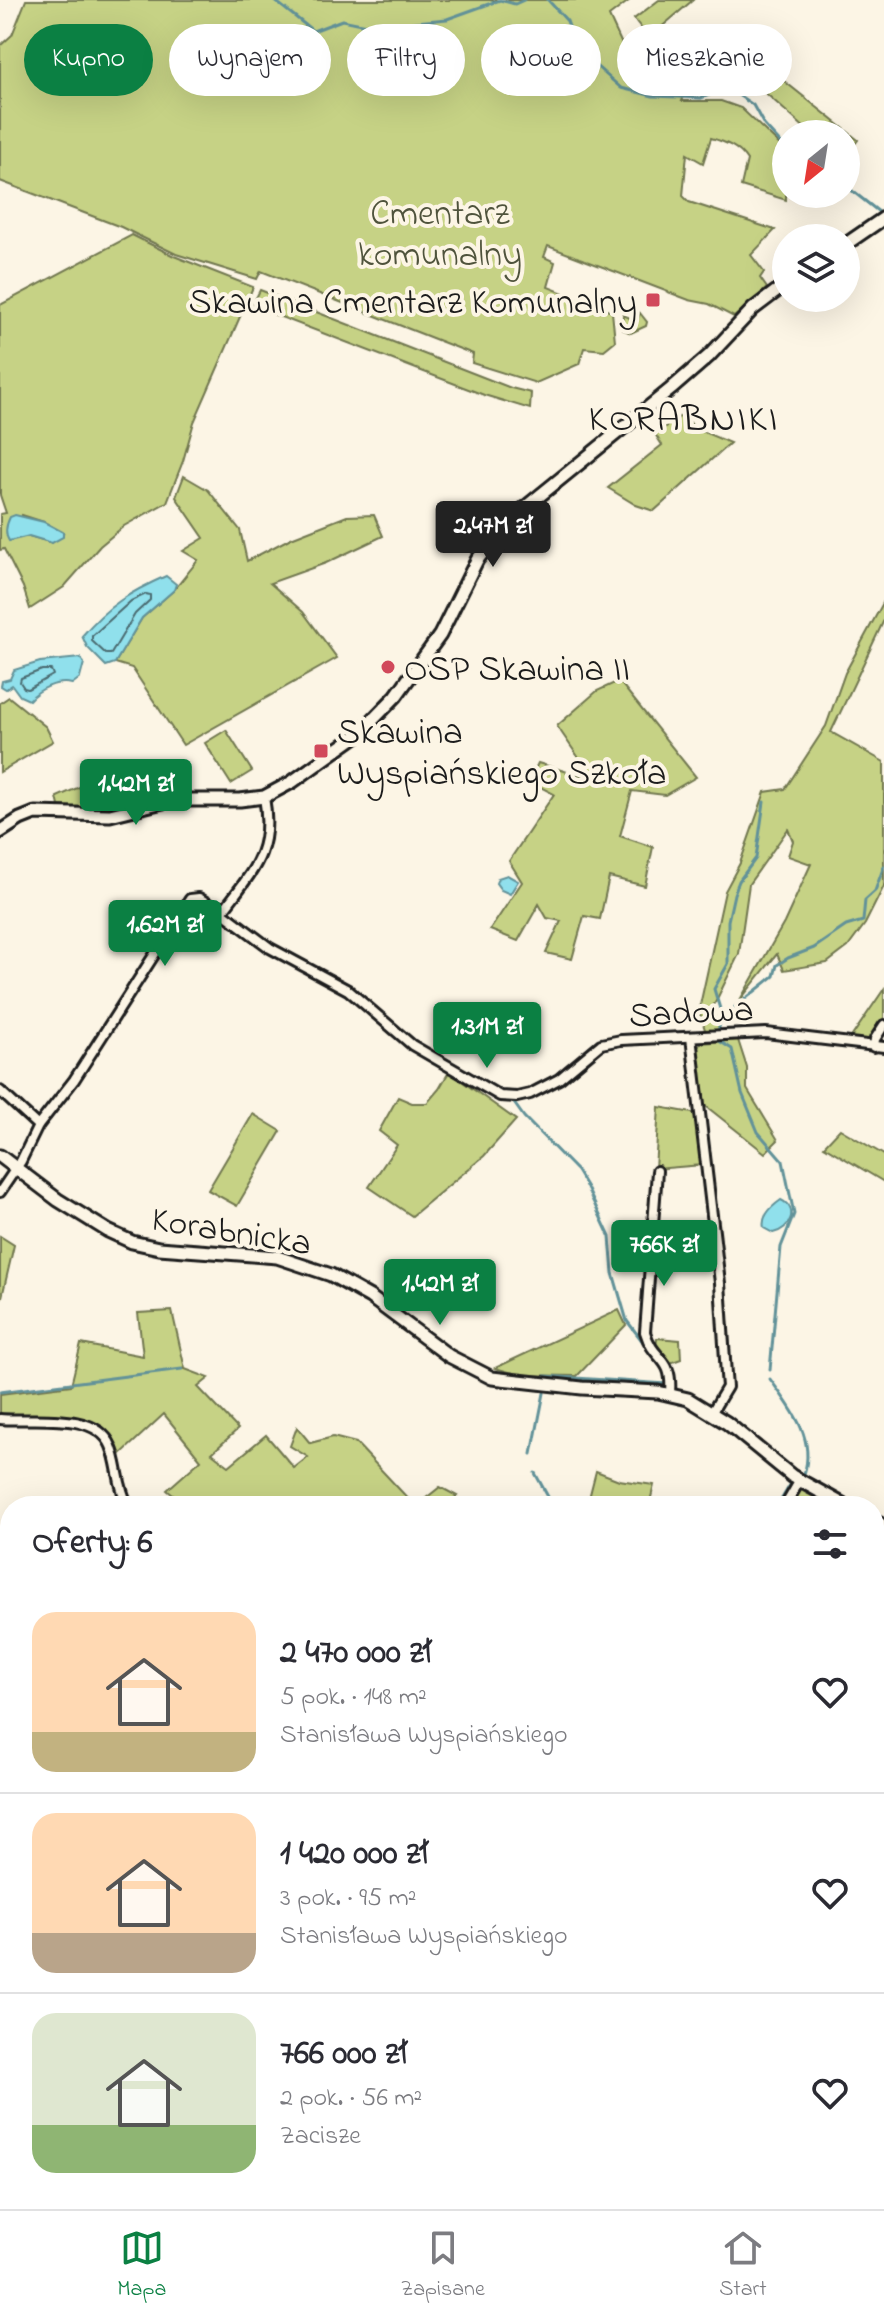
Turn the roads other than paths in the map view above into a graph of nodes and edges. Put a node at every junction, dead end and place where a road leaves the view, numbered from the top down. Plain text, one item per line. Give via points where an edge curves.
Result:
1 (884, 218) edge
2 (860, 234) edge
3 (772, 295) edge
4 (264, 797) junction
5 (0, 832) edge
6 (222, 912) junction
7 (884, 1025) edge
8 (691, 1037) junction
9 (874, 1047) junction
10 (884, 1047) edge
11 (0, 1091) edge
12 (38, 1126) junction
13 (0, 1156) edge
14 (17, 1168) junction
15 (657, 1171) dead end
16 (0, 1192) edge
17 (670, 1393) junction
18 (712, 1412) junction
19 (0, 1419) edge
20 (800, 1480) junction
21 (123, 1496) edge
22 (791, 1496) edge
23 (828, 1496) edge

1 - 2 street
3 - 4 street via 671,389 506,523 477,560 440,635 387,706 340,749
4 - 5 street via 171,800 110,815 35,813
4 - 6 street via 264,852
6 - 8 street, Sadowa via 270,948 348,990 412,1045 500,1096 530,1094 559,1079 601,1044
6 - 12 street via 199,898 190,899 74,1080
7 - 9 street
8 - 9 street, Sadowa via 766,1033
8 - 18 street via 727,1387
9 - 10 street, Sadowa
11 - 12 street
12 - 14 street
13 - 14 street, Korabnicka
14 - 16 street
14 - 17 street, Korabnicka via 66,1206 132,1242 277,1257 331,1275 449,1356 492,1378
15 - 17 street via 645,1332 669,1368
17 - 18 street, Korabnicka
18 - 20 street, Korabnicka
19 - 21 street via 90,1426 111,1446
20 - 22 street
20 - 23 street, Korabnicka

